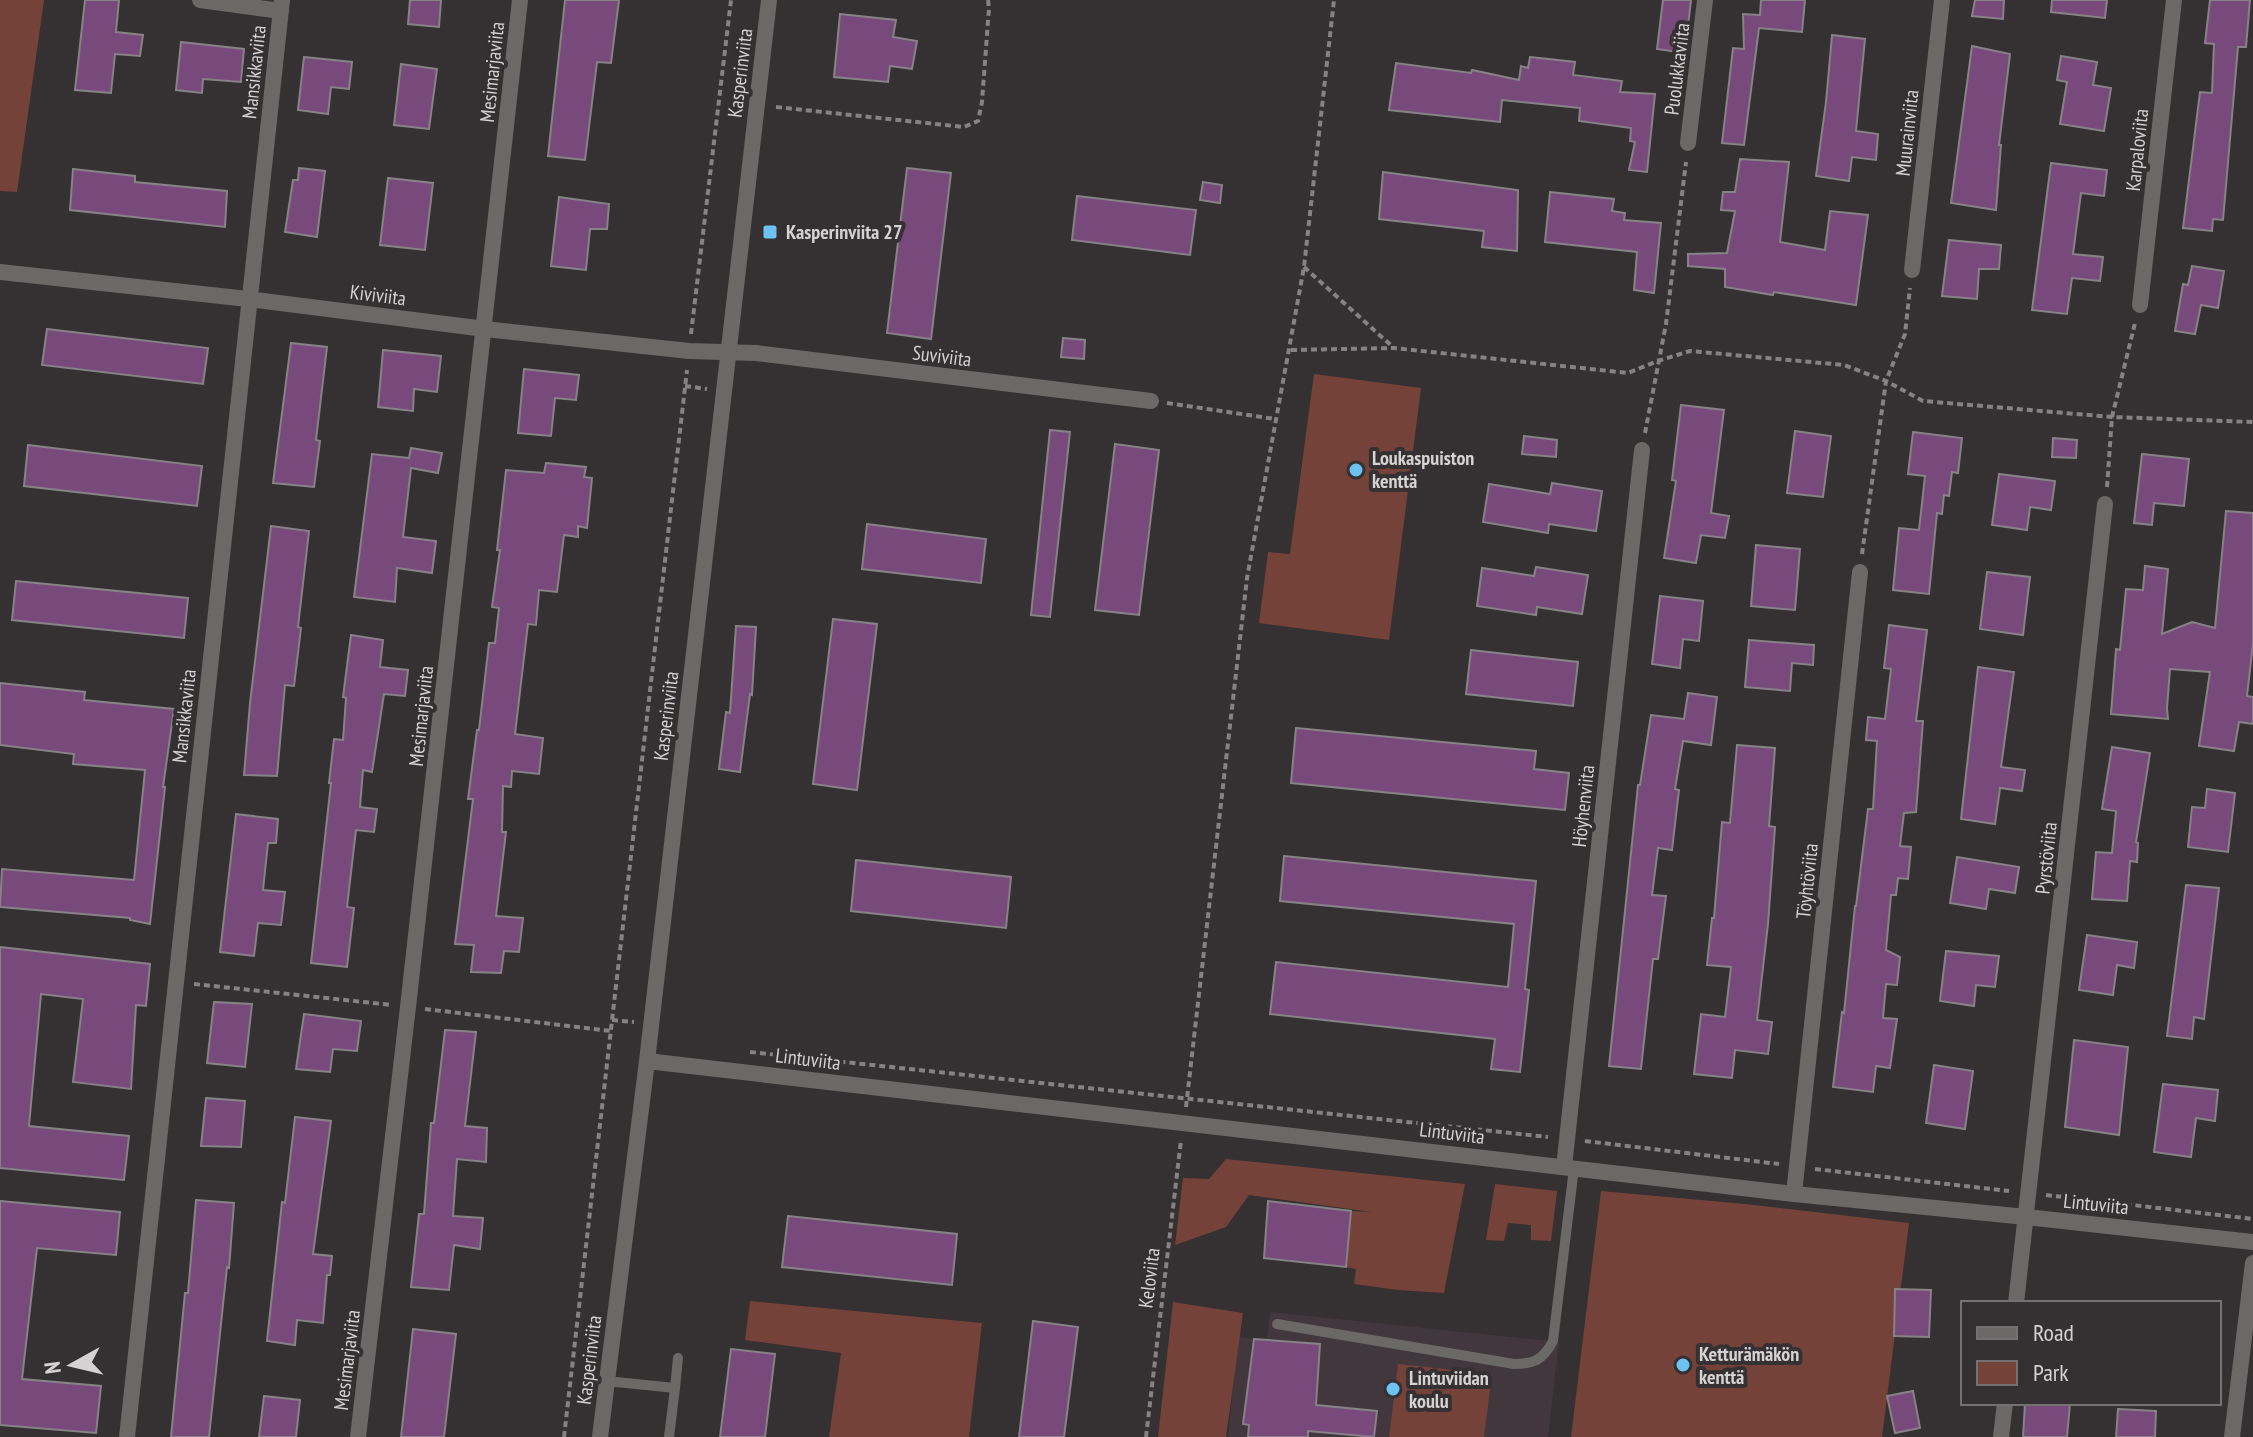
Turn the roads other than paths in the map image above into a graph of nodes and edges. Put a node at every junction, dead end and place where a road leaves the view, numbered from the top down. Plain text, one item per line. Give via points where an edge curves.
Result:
1 (200, 0) edge
2 (520, 0) edge
3 (769, 0) edge
4 (1705, 0) edge
5 (1942, 0) edge
6 (2174, 0) edge
7 (281, 5) edge
8 (1688, 143) road end
9 (1912, 270) road end
10 (0, 272) edge
11 (248, 299) junction
12 (2140, 305) road end
13 (485, 329) junction
14 (728, 352) junction
15 (1151, 401) road end
16 (1642, 450) road end
17 (2105, 504) road end
18 (1860, 572) road end
19 (647, 1061) junction
20 (1569, 1167) junction
21 (1794, 1194) junction
22 (2026, 1217) junction
23 (2253, 1242) edge
24 (2253, 1263) edge
25 (2016, 1301) edge
26 (1277, 1324) dead end
27 (678, 1358) dead end
28 (606, 1381) junction
29 (675, 1388) junction
30 (2005, 1405) edge
31 (127, 1437) edge
32 (358, 1437) edge
33 (600, 1437) edge
34 (669, 1437) edge
35 (2001, 1437) edge
36 (2232, 1437) edge

1 - 7 street
2 - 13 street, Mesimarjaviita
3 - 14 street, Kasperinviita
4 - 8 street, Puolukkaviita
5 - 9 street, Muurainviita
6 - 12 street, Karpaloviita
7 - 11 street, Mansikkaviita
10 - 11 street, Kiviviita
11 - 13 street, Kiviviita
11 - 31 street, Mansikkaviita
13 - 14 street, Kiviviita
13 - 32 street, Mesimarjaviita
14 - 15 street, Suviviita
14 - 19 street, Kasperinviita
16 - 20 street, Höyhenviita via 1567,1139
17 - 22 street, Pyrstöviita
18 - 21 street, Töyhtöviita
19 - 20 street, Lintuviita
19 - 28 street, Kasperinviita
20 - 21 street, Lintuviita
20 - 26 lane via 1553,1341 1533,1364
21 - 22 street, Lintuviita
22 - 23 street, Lintuviita
22 - 25 street, Pyrstöviita
24 - 36 street
27 - 29 lane
28 - 29 lane
28 - 33 street, Kasperinviita
29 - 34 lane
30 - 35 street

